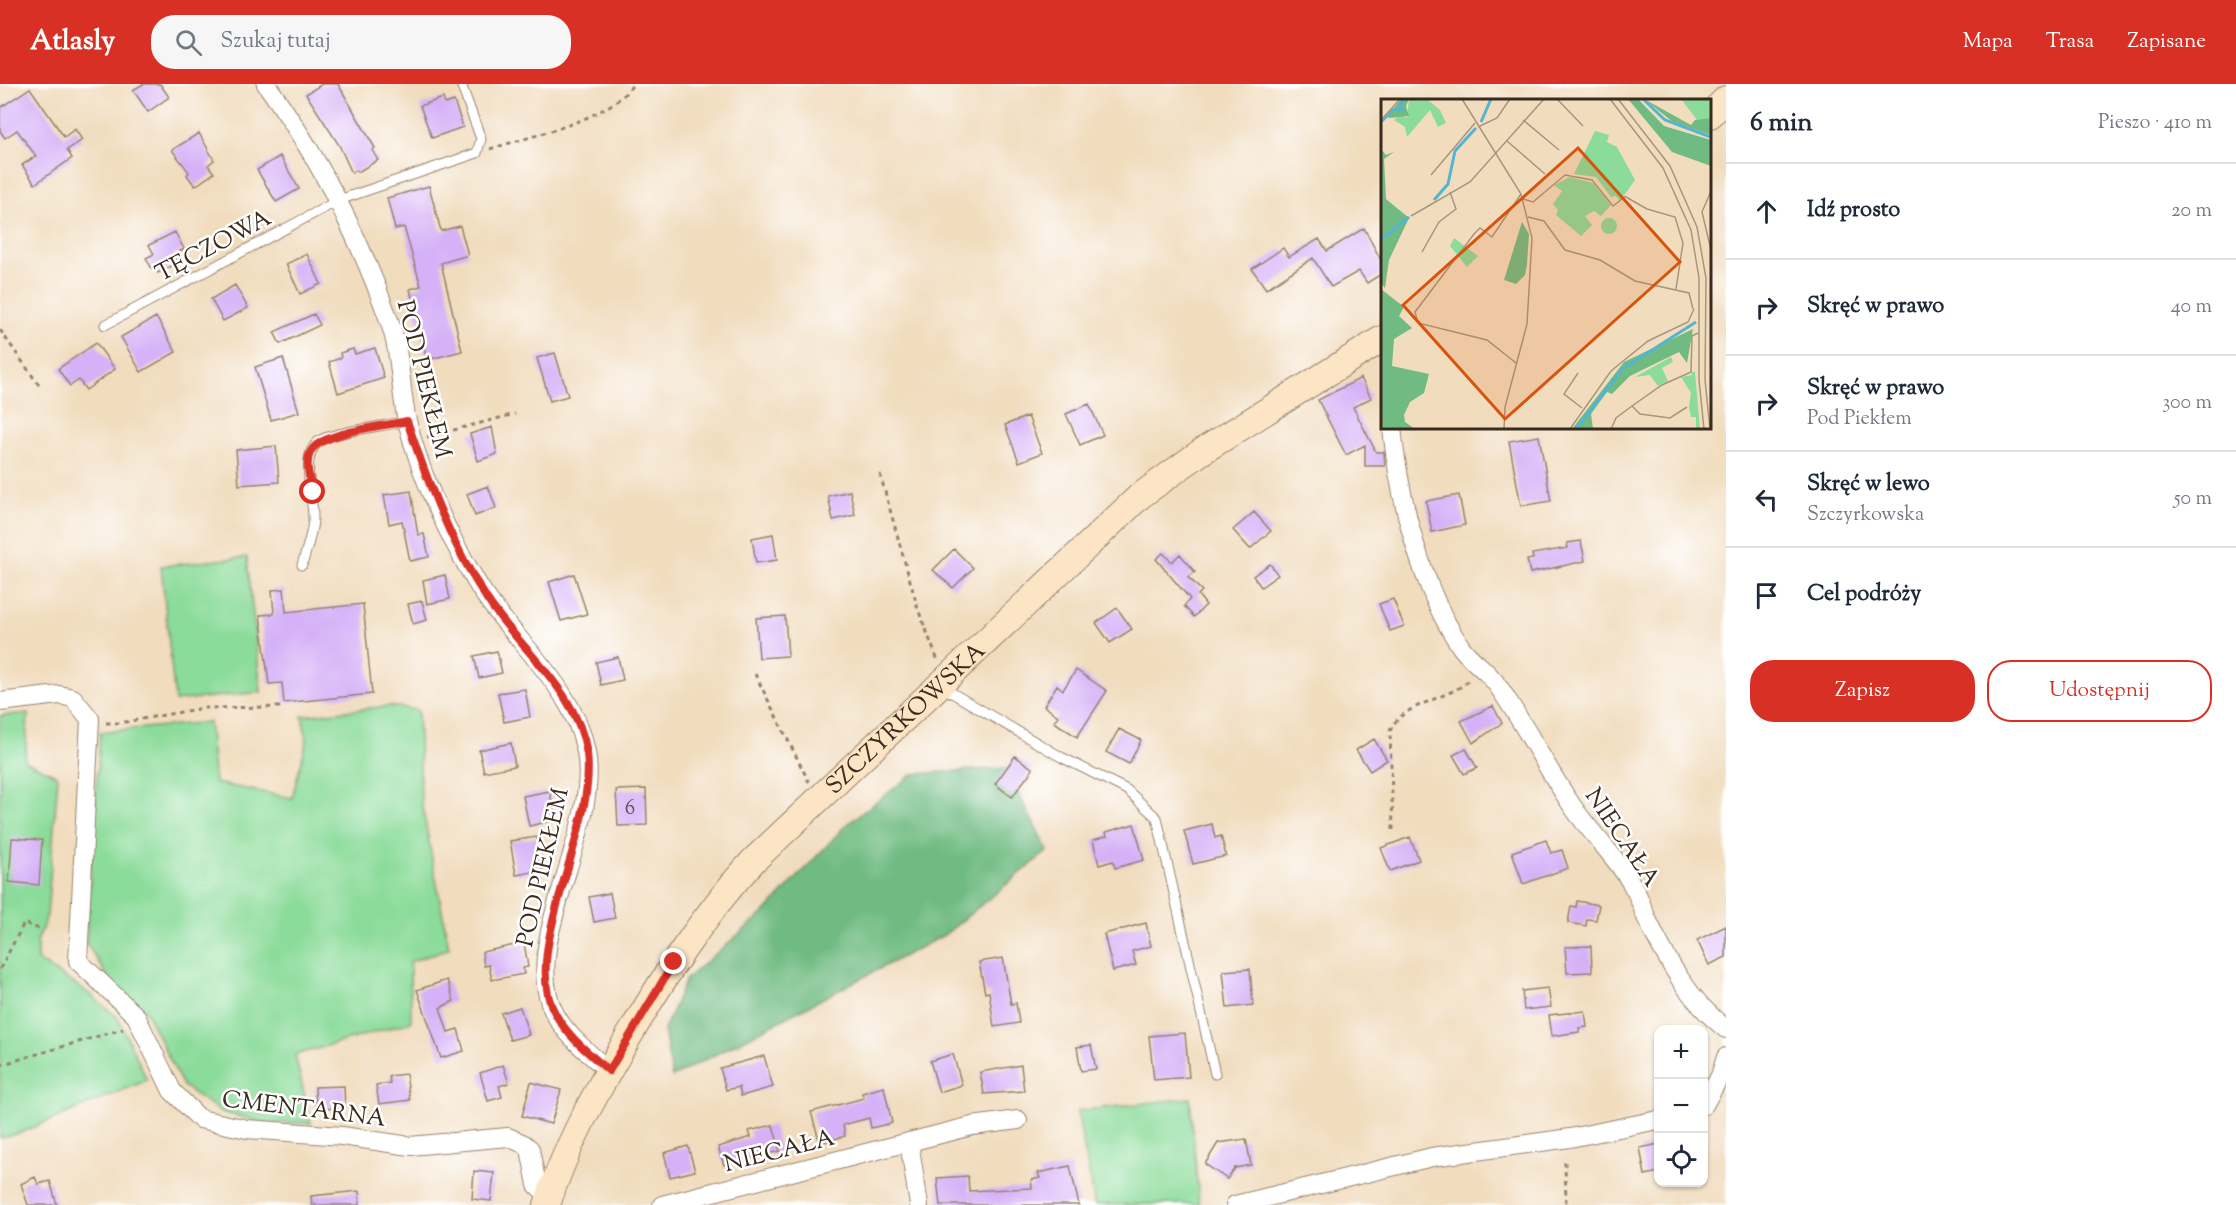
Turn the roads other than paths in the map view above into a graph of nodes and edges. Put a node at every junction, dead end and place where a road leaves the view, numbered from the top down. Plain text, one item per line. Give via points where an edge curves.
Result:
1 (266, 84) edge
2 (461, 84) edge
3 (1726, 99) edge
4 (1711, 114) edge
5 (339, 200) junction
6 (105, 325) dead end
7 (1381, 340) edge
8 (407, 421) junction
9 (1392, 429) edge
10 (302, 565) dead end
11 (943, 683) junction
12 (0, 702) edge
13 (1726, 1029) edge
14 (1726, 1057) edge
15 (609, 1071) junction
16 (1215, 1074) dead end
17 (1708, 1098) edge
18 (1018, 1120) dead end
19 (1654, 1121) edge
20 (909, 1142) junction
21 (548, 1201) edge
22 (662, 1205) edge
23 (919, 1205) edge
24 (1235, 1205) edge

1 - 5 street, POD PIEKŁEM
2 - 5 lane, TĘCZOWA via 481,139 477,153
3 - 4 main road
5 - 6 lane, TĘCZOWA
5 - 8 street, POD PIEKŁEM via 391,326
7 - 11 main road, SZCZYRKOWSKA via 1201,452 1140,495
8 - 10 lane via 323,439 311,450 307,465 313,492 313,522
8 - 15 street, POD PIEKŁEM via 427,483 467,566 488,601 561,691 581,732 587,754 583,815 547,947 544,972 555,1014 579,1044
9 - 13 street, NIECAŁA via 1401,490 1415,544 1460,645 1497,683 1572,805 1635,889 1659,942 1691,994
11 - 15 main road, SZCZYRKOWSKA via 759,854 709,911
11 - 16 lane via 1061,757 1127,790 1157,818
12 - 21 street, CMENTARNA via 58,695 73,698 90,719 78,961 136,1017 172,1091 200,1119 247,1129 410,1146 508,1137 530,1149 537,1185
14 - 17 street
15 - 21 main road, SZCZYRKOWSKA via 574,1138
18 - 20 street, NIECAŁA via 972,1126
19 - 24 street via 1570,1138 1432,1157
20 - 22 street, NIECAŁA
20 - 23 street

